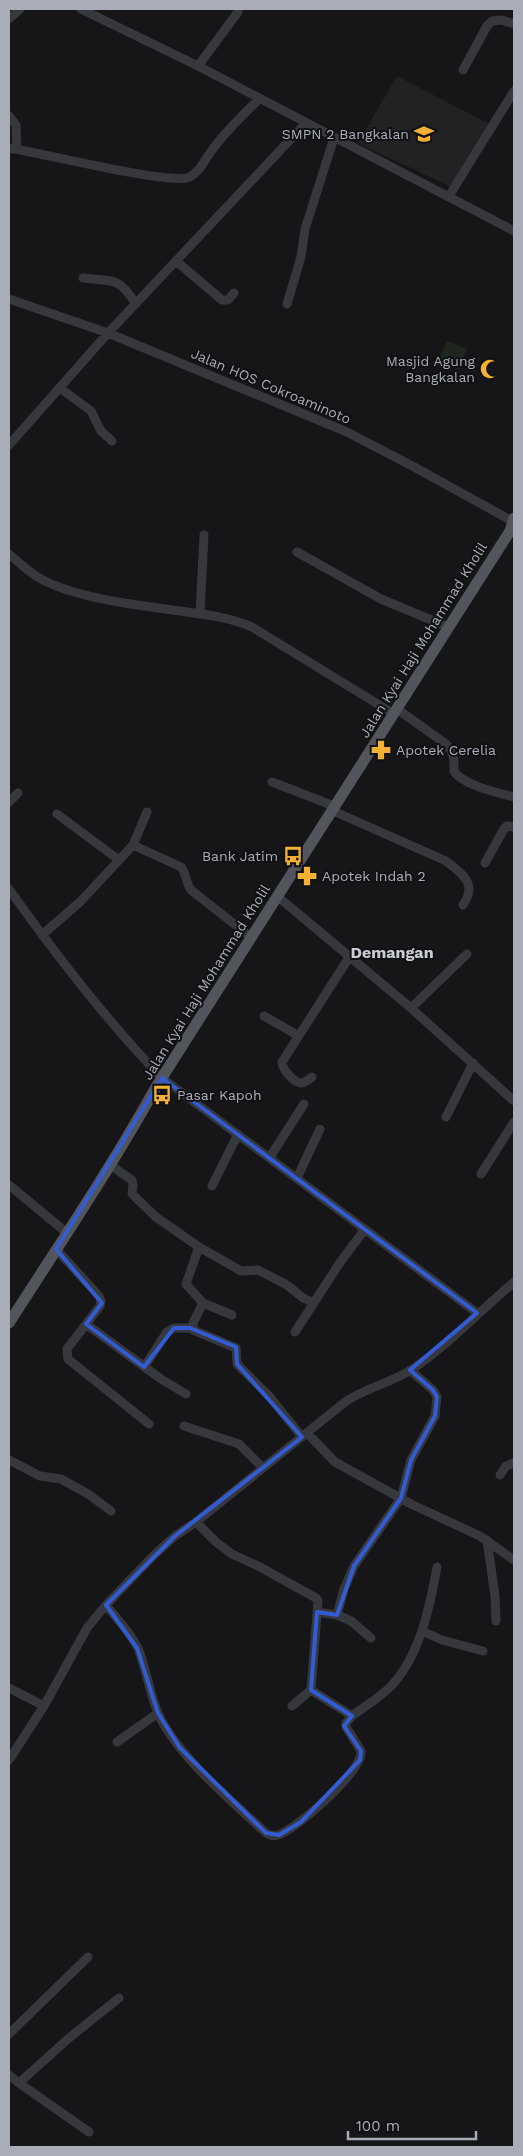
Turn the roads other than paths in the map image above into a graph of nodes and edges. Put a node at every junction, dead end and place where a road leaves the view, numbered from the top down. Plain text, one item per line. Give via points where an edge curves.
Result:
1 (20, 9) edge
2 (81, 9) edge
3 (238, 12) dead end
4 (9, 18) edge
5 (514, 24) edge
6 (198, 66) junction
7 (463, 70) dead end
8 (514, 91) edge
9 (259, 100) junction
10 (9, 116) edge
11 (306, 124) junction
12 (334, 138) junction
13 (13, 149) edge
14 (449, 196) junction
15 (514, 231) edge
16 (176, 261) junction
17 (83, 278) dead end
18 (234, 293) dead end
19 (9, 299) edge
20 (136, 304) junction
21 (287, 304) dead end
22 (108, 333) junction
23 (60, 388) junction
24 (112, 441) dead end
25 (9, 445) edge
26 (513, 524) edge
27 (204, 535) dead end
28 (297, 552) dead end
29 (9, 554) edge
30 (200, 614) junction
31 (448, 627) junction
32 (396, 712) junction
33 (272, 782) dead end
34 (18, 793) dead end
35 (514, 797) edge
36 (9, 802) edge
37 (333, 808) junction
38 (147, 812) dead end
39 (57, 814) dead end
40 (514, 827) edge
41 (133, 845) junction
42 (119, 860) junction
43 (485, 863) dead end
44 (9, 889) edge
45 (277, 896) junction
46 (463, 905) dead end
47 (42, 935) junction
48 (252, 938) junction
49 (467, 954) dead end
50 (350, 956) junction
51 (411, 1008) junction
52 (264, 1016) dead end
53 (299, 1036) junction
54 (473, 1063) junction
55 (312, 1076) dead end
56 (162, 1078) junction
57 (514, 1100) edge
58 (304, 1104) dead end
59 (446, 1117) dead end
60 (514, 1122) edge
61 (320, 1129) dead end
62 (238, 1134) junction
63 (270, 1157) junction
64 (110, 1165) junction
65 (481, 1174) dead end
66 (297, 1178) junction
67 (9, 1185) edge
68 (212, 1186) dead end
69 (365, 1229) junction
70 (68, 1233) junction
71 (199, 1247) junction
72 (56, 1249) junction
73 (514, 1282) edge
74 (203, 1302) junction
75 (314, 1303) junction
76 (478, 1313) junction
77 (232, 1315) dead end
78 (9, 1323) edge
79 (86, 1324) junction
80 (192, 1328) junction
81 (295, 1332) dead end
82 (144, 1367) junction
83 (410, 1370) junction
84 (186, 1394) dead end
85 (149, 1424) dead end
86 (184, 1426) dead end
87 (304, 1435) junction
88 (9, 1460) edge
89 (514, 1463) edge
90 (263, 1468) junction
91 (500, 1474) dead end
92 (401, 1498) junction
93 (111, 1512) dead end
94 (196, 1522) junction
95 (487, 1540) junction
96 (514, 1558) edge
97 (437, 1567) dead end
98 (106, 1605) junction
99 (317, 1612) junction
100 (337, 1615) junction
101 (496, 1621) dead end
102 (422, 1631) junction
103 (371, 1638) dead end
104 (483, 1651) dead end
105 (9, 1688) edge
106 (310, 1690) junction
107 (44, 1706) junction
108 (292, 1706) dead end
109 (158, 1713) junction
110 (352, 1716) junction
111 (117, 1742) dead end
112 (9, 1760) edge
113 (88, 1958) dead end
114 (119, 1998) dead end
115 (9, 2034) edge
116 (9, 2075) edge
117 (19, 2083) junction
118 (89, 2132) dead end

1 - 4 street
2 - 6 street
3 - 6 street
5 - 7 street via 492,21
6 - 9 street
8 - 14 street
9 - 11 street
9 - 13 street via 189,178 159,177
10 - 13 street via 16,125
11 - 12 street
11 - 16 street
12 - 14 street
12 - 21 street via 305,228 301,257
14 - 15 street
16 - 18 street via 222,300 228,300
16 - 20 street
17 - 20 street via 122,285
19 - 22 street, Jalan HOS Cokroaminoto
20 - 22 street
22 - 23 street
22 - 26 street, Jalan HOS Cokroaminoto via 347,432
23 - 24 street via 91,411 101,430
23 - 25 street
26 - 31 main road, Jalan Kyai Haji Mohammad Kholil
27 - 30 street
28 - 31 street via 380,599
29 - 30 street via 37,576 60,586 126,604
30 - 32 street via 232,619 252,627
31 - 32 main road, Jalan Kyai Haji Mohammad Kholil
32 - 35 street via 453,751 454,771 458,777 489,791
32 - 37 main road, Jalan Kyai Haji Mohammad Kholil
33 - 37 street
34 - 36 street
37 - 45 main road, Jalan Kyai Haji Mohammad Kholil
37 - 46 street via 446,861 468,882 468,898
38 - 41 street
39 - 42 street
40 - 43 street via 504,829
41 - 42 street
41 - 48 street via 184,870 191,890
42 - 47 street via 81,901
44 - 47 street
45 - 48 main road, Jalan Kyai Haji Mohammad Kholil
45 - 50 street
47 - 56 street via 133,1048
48 - 56 main road, Jalan Kyai Haji Mohammad Kholil
49 - 51 street
50 - 51 street
50 - 53 street
51 - 54 street
52 - 53 street
53 - 55 street via 283,1059 282,1066 301,1082
54 - 57 street
54 - 59 street
56 - 62 street
56 - 64 main road, Jalan Kyai Haji Mohammad Kholil
58 - 63 street
60 - 65 street
61 - 66 street
62 - 63 street
62 - 68 street
63 - 66 street
64 - 70 main road, Jalan Kyai Haji Mohammad Kholil
64 - 71 street via 132,1180 132,1193 156,1217
66 - 69 street
67 - 70 street
69 - 75 street
69 - 76 street
70 - 72 main road, Jalan Kyai Haji Mohammad Kholil
71 - 74 street via 186,1284
71 - 75 street via 241,1271 258,1270
72 - 78 main road, Jalan Kyai Haji Mohammad Kholil
72 - 79 street via 99,1296 100,1306
73 - 76 street
74 - 77 street
74 - 80 street
75 - 81 street
76 - 83 street via 433,1354
79 - 82 street
79 - 85 street via 67,1349 68,1359
80 - 82 street via 174,1328 167,1332
80 - 87 street via 196,1333 236,1348 237,1364
82 - 84 street
83 - 87 street via 354,1396
83 - 92 street via 433,1390 437,1407 411,1460
86 - 90 street via 239,1444
87 - 90 street
87 - 92 street via 335,1462
88 - 93 street via 40,1476 61,1479
89 - 91 street via 506,1466
90 - 94 street
92 - 95 street
92 - 100 street via 354,1566
94 - 98 street via 154,1554
94 - 99 street via 232,1554 316,1598
95 - 96 street
95 - 101 street
97 - 102 street
98 - 107 street via 74,1649
98 - 109 street via 138,1648
99 - 100 street
99 - 106 street
100 - 103 street via 351,1620
102 - 104 street
102 - 110 street via 392,1685
105 - 107 street
106 - 108 street
106 - 110 street
107 - 112 street
109 - 110 street via 173,1738 196,1765 266,1833 274,1836 301,1822 360,1760 361,1751 346,1727
109 - 111 street
113 - 115 street
114 - 117 street
116 - 117 street
117 - 118 street

